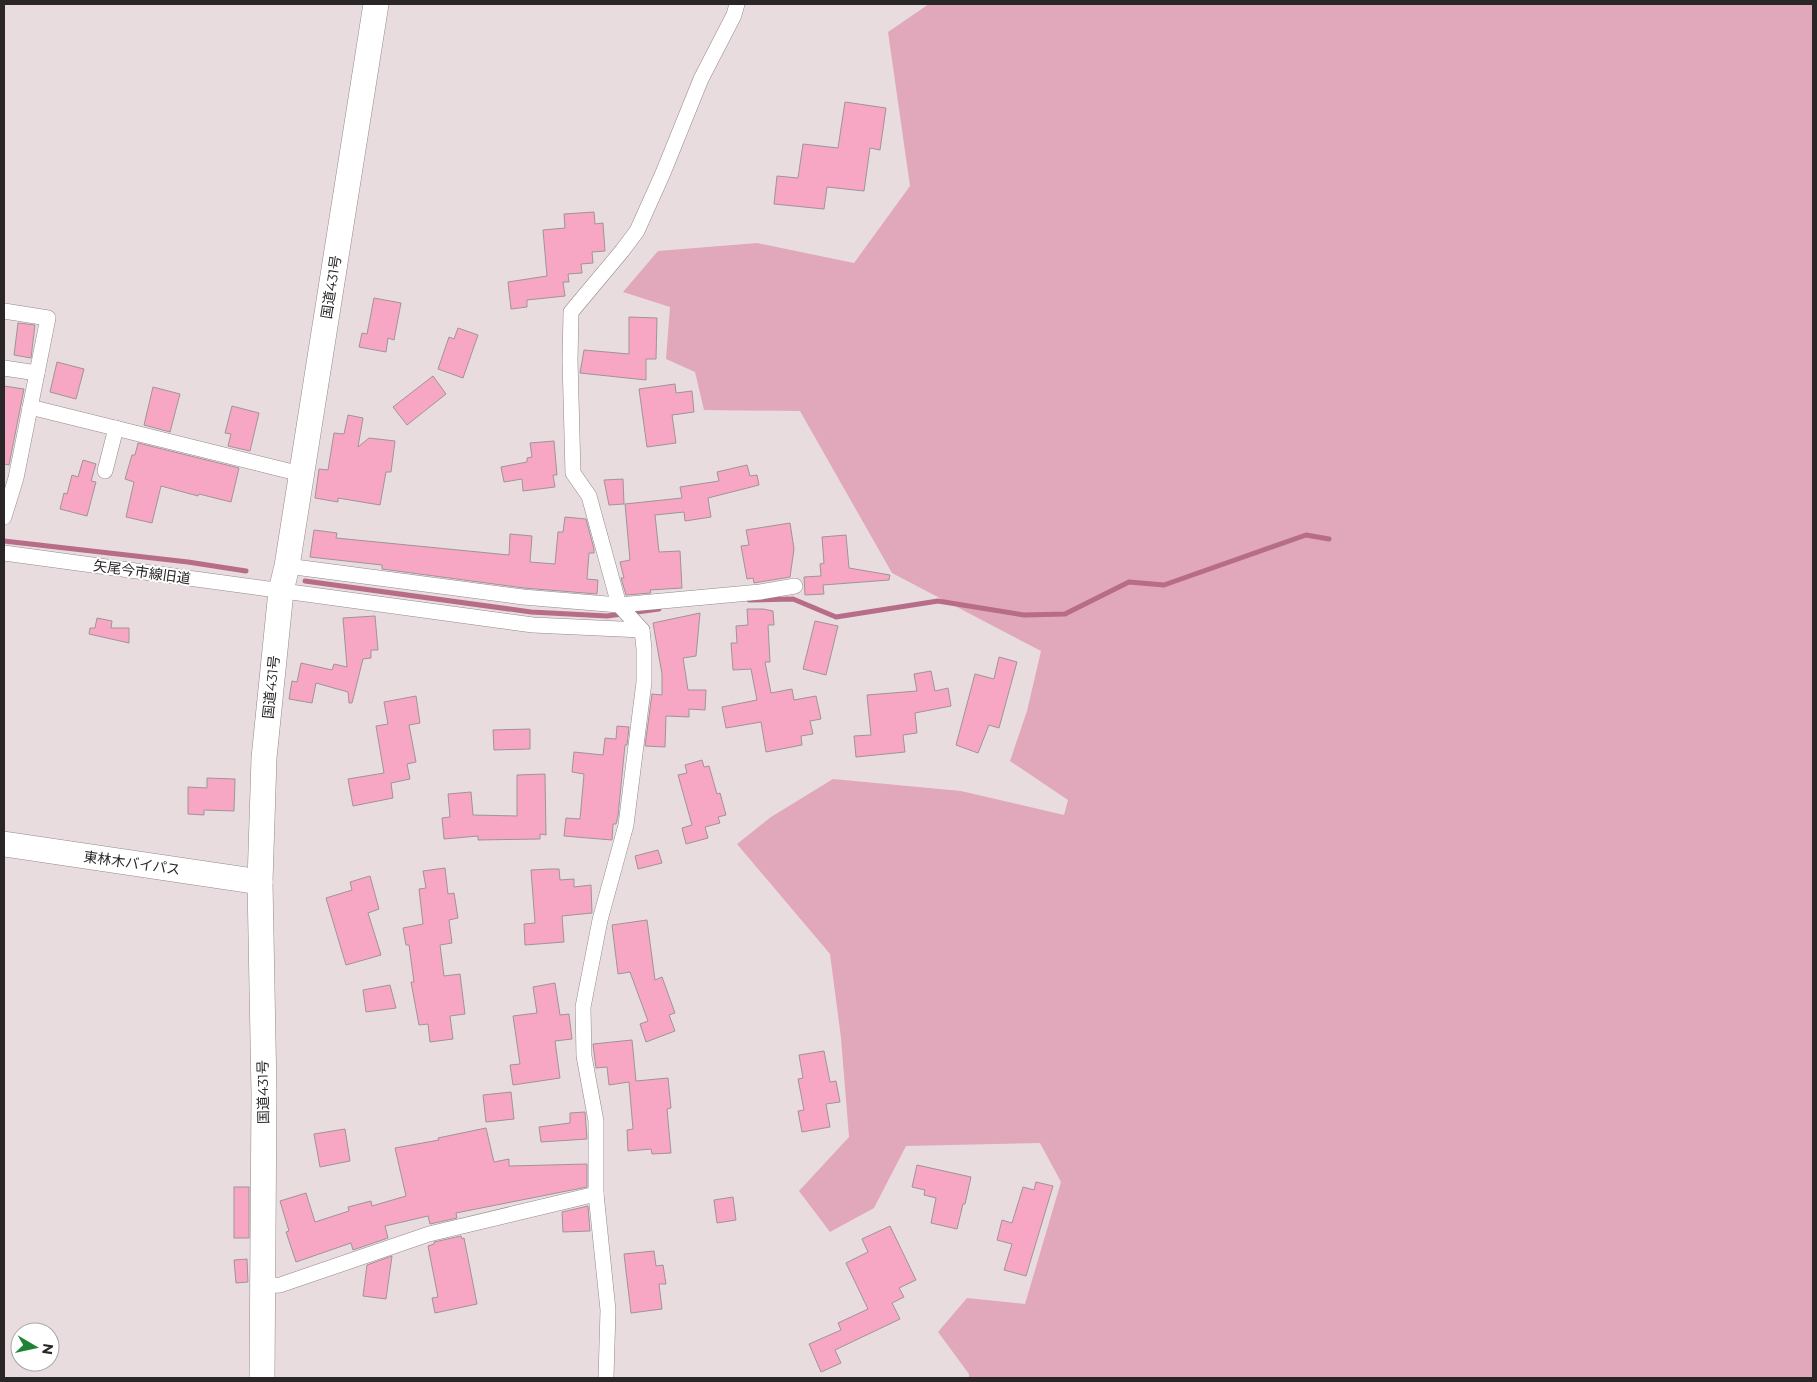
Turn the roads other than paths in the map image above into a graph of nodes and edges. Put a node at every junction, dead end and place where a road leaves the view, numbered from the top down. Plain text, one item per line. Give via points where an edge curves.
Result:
1 (376, 4) edge
2 (738, 4) edge
3 (4, 310) edge
4 (4, 368) edge
5 (37, 373) junction
6 (30, 407) junction
7 (116, 428) junction
8 (105, 471) dead end
9 (301, 474) junction
10 (10, 477) edge
11 (4, 517) edge
12 (4, 553) edge
13 (286, 566) junction
14 (795, 586) dead end
15 (281, 591) junction
16 (619, 605) junction
17 (642, 630) junction
18 (4, 844) edge
19 (260, 882) junction
20 (596, 1194) junction
21 (264, 1286) junction
22 (262, 1378) edge
23 (606, 1378) edge

1 - 9 highway, 国道431号
2 - 16 street via 701,79 637,231 571,312 574,473 589,496
3 - 5 street via 48,318
4 - 5 street
5 - 6 street
6 - 7 street
6 - 10 street
7 - 8 street
7 - 9 street
9 - 13 highway, 国道431号
10 - 11 street
12 - 15 street, 矢尾今市線旧道
13 - 15 highway, 国道431号
13 - 16 street via 522,597
14 - 16 street
15 - 17 street, 矢尾今市線旧道 via 533,625
15 - 19 highway, 国道431号 via 264,758
16 - 17 street
17 - 20 street via 644,682 626,825 600,920 583,1007 584,1056 596,1121
18 - 19 highway, 東林木バイパス
19 - 21 highway, 国道431号
20 - 21 street via 429,1234 280,1286
20 - 23 street via 608,1310
21 - 22 highway, 国道431号

